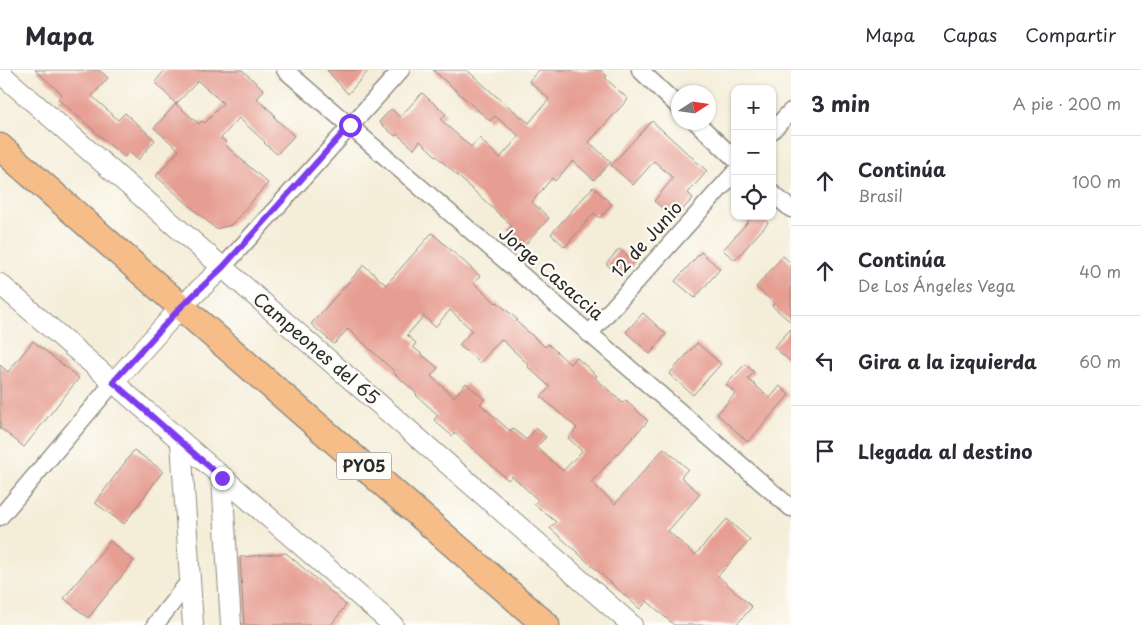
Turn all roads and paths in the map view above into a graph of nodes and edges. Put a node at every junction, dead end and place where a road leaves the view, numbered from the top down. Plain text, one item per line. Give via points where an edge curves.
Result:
1 (285, 70) edge
2 (401, 70) edge
3 (640, 70) edge
4 (0, 73) edge
5 (671, 99) edge
6 (791, 111) edge
7 (350, 125) junction
8 (704, 130) edge
9 (773, 130) edge
10 (0, 147) edge
11 (731, 155) edge
12 (732, 175) edge
13 (776, 196) edge
14 (791, 209) edge
15 (223, 267) junction
16 (0, 284) edge
17 (181, 307) junction
18 (589, 334) junction
19 (113, 382) junction
20 (181, 442) junction
21 (222, 478) junction
22 (791, 508) edge
23 (0, 517) edge
24 (190, 580) junction
25 (155, 625) edge
26 (193, 625) edge
27 (230, 625) edge
28 (393, 625) edge
29 (546, 625) edge
30 (632, 625) edge

1 - 7 street, Jorge Casaccia
2 - 7 street
3 - 5 street
4 - 15 street, Campeones del 65
6 - 9 street
7 - 15 street
7 - 18 street, Jorge Casaccia
8 - 11 street
10 - 17 highway, PY05
12 - 18 street, 12 de Junio
13 - 14 street
15 - 17 street
15 - 30 street, Campeones del 65
16 - 19 street
17 - 19 street
17 - 29 highway, PY05
18 - 22 street, Jorge Casaccia
19 - 20 street
19 - 23 street
20 - 21 street
20 - 24 street
21 - 27 street
21 - 28 street
24 - 25 street
24 - 26 street

